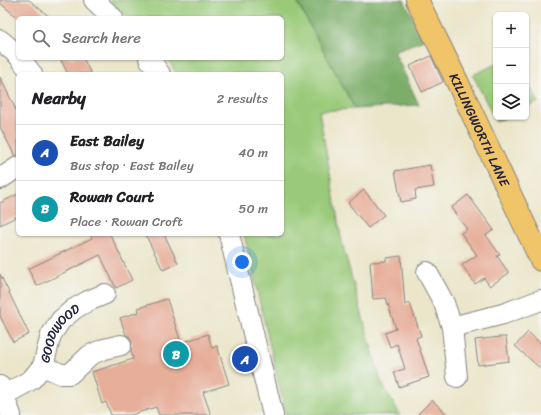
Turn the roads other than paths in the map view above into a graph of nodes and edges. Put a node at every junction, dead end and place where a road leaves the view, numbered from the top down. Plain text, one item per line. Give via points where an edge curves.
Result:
1 (94, 0) edge
2 (417, 0) edge
3 (111, 16) edge
4 (0, 40) edge
5 (16, 53) edge
6 (22, 60) edge
7 (150, 60) edge
8 (30, 72) edge
9 (159, 72) edge
10 (16, 168) edge
11 (0, 179) edge
12 (229, 236) edge
13 (541, 260) edge
14 (427, 272) dead end
15 (105, 294) dead end
16 (541, 300) edge
17 (452, 327) junction
18 (121, 345) dead end
19 (43, 366) junction
20 (457, 377) dead end
21 (2, 390) edge
22 (11, 415) edge
23 (273, 415) edge

1 - 3 street
2 - 13 main road, KILLINGWORTH LANE
4 - 5 street
6 - 8 street
7 - 9 street
10 - 11 street
12 - 23 street
14 - 17 street via 444,303
15 - 19 street, GOODWOOD via 88,301 61,320 51,335
16 - 17 street via 503,314
17 - 20 street
18 - 19 street via 90,355 70,374 61,374
19 - 21 street, GOODWOOD via 31,380 15,390
21 - 22 street, GOODWOOD

